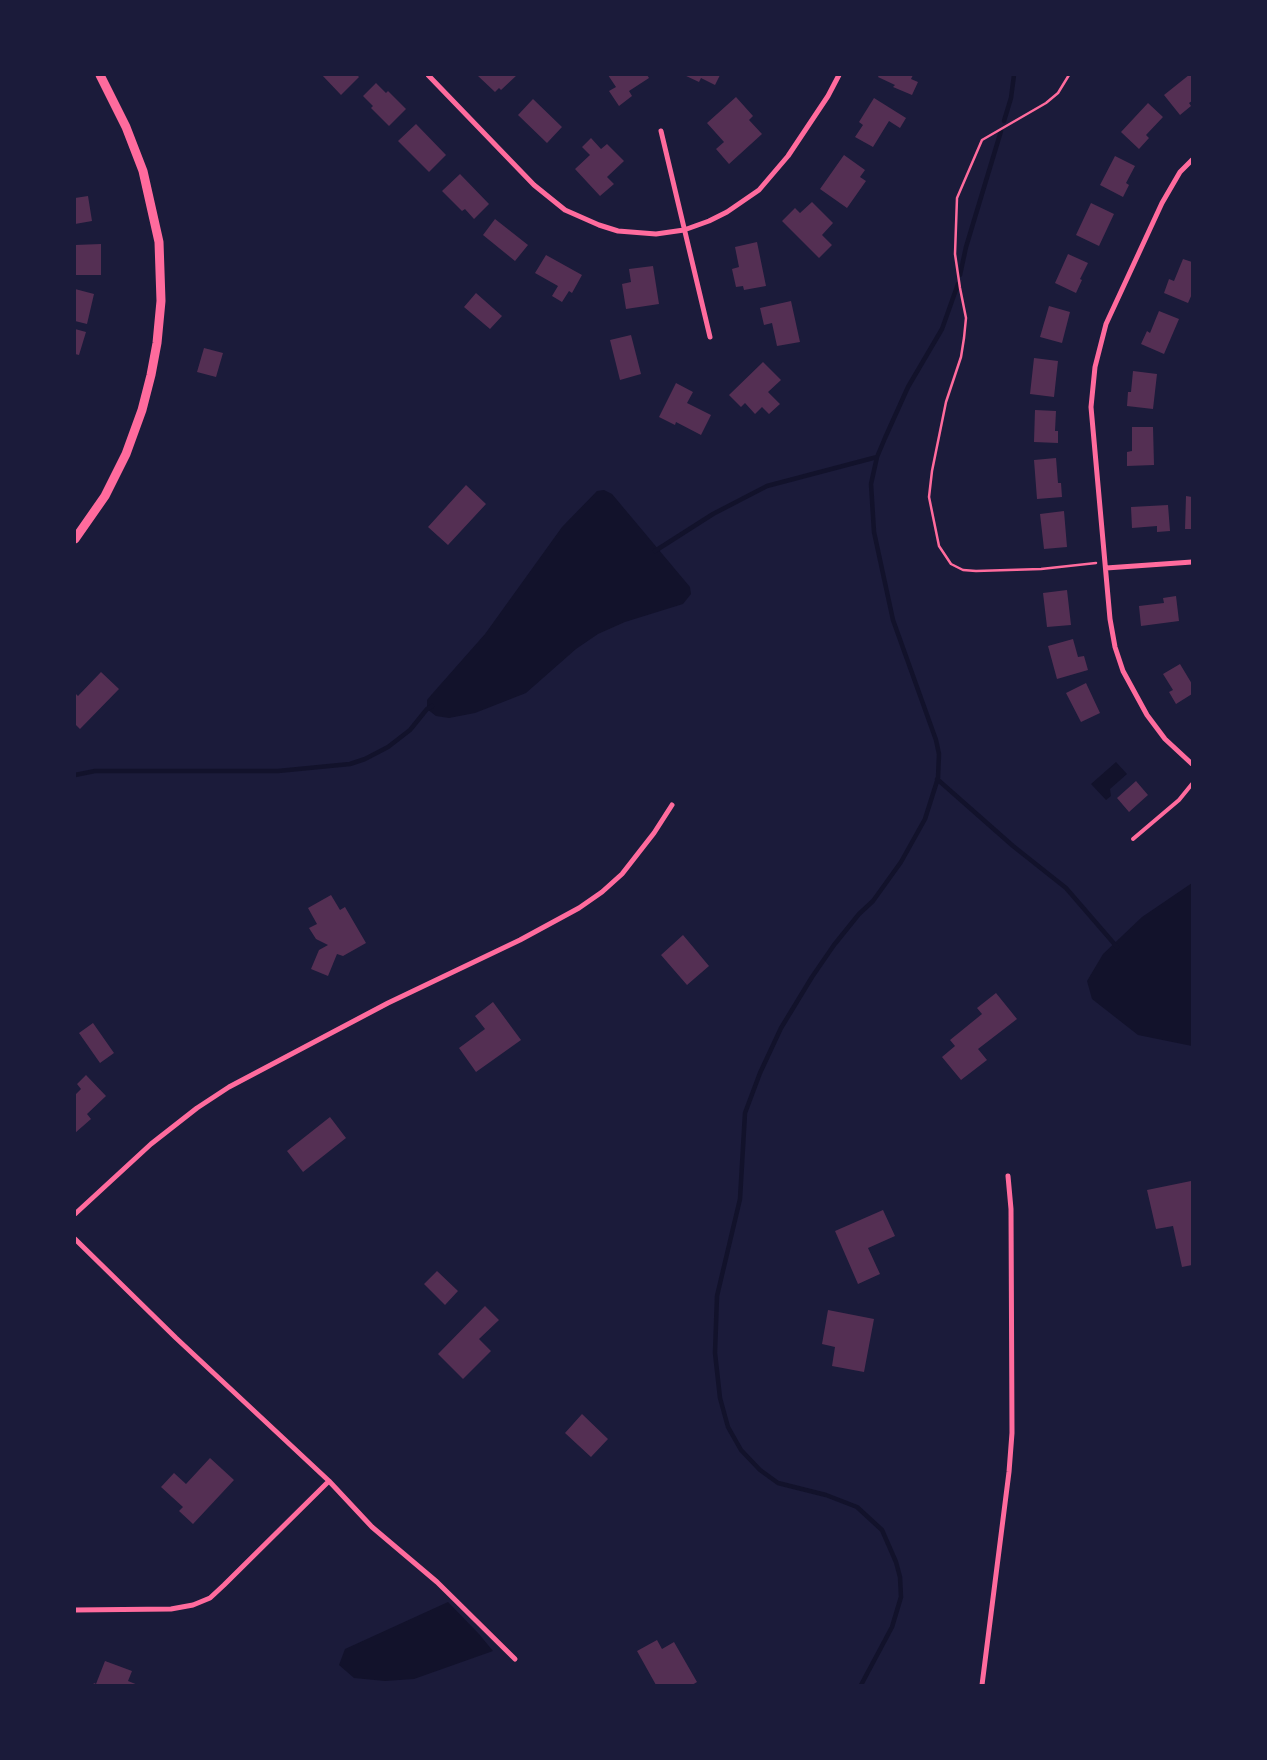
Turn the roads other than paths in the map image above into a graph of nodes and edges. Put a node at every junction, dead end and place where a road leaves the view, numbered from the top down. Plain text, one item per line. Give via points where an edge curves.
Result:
1 (100, 75) edge
2 (428, 75) edge
3 (839, 75) edge
4 (661, 131) dead end
5 (1192, 160) edge
6 (684, 230) junction
7 (710, 337) dead end
8 (75, 539) edge
9 (1192, 562) edge
10 (1106, 568) junction
11 (1192, 764) edge
12 (1192, 784) edge
13 (672, 805) dead end
14 (1133, 839) dead end
15 (1008, 1176) dead end
16 (75, 1214) edge
17 (75, 1239) edge
18 (329, 1481) junction
19 (75, 1610) edge
20 (516, 1659) dead end
21 (982, 1685) edge

1 - 8 street via 143,170 159,242 161,300 152,375 136,427 105,496
2 - 6 street via 534,185 565,210 618,231 656,234
3 - 6 street via 788,156 759,190 727,212
4 - 6 street
5 - 10 street via 1180,172 1162,203 1112,309 1099,346 1091,407
6 - 7 street
9 - 10 street
10 - 11 street via 1110,619 1123,671 1147,715 1165,739
12 - 14 lane via 1179,800
13 - 16 street via 622,874 579,908 229,1087 151,1144
15 - 21 street via 1012,1433
17 - 18 street
18 - 19 street via 210,1598 171,1609
18 - 20 street via 372,1527 437,1582

